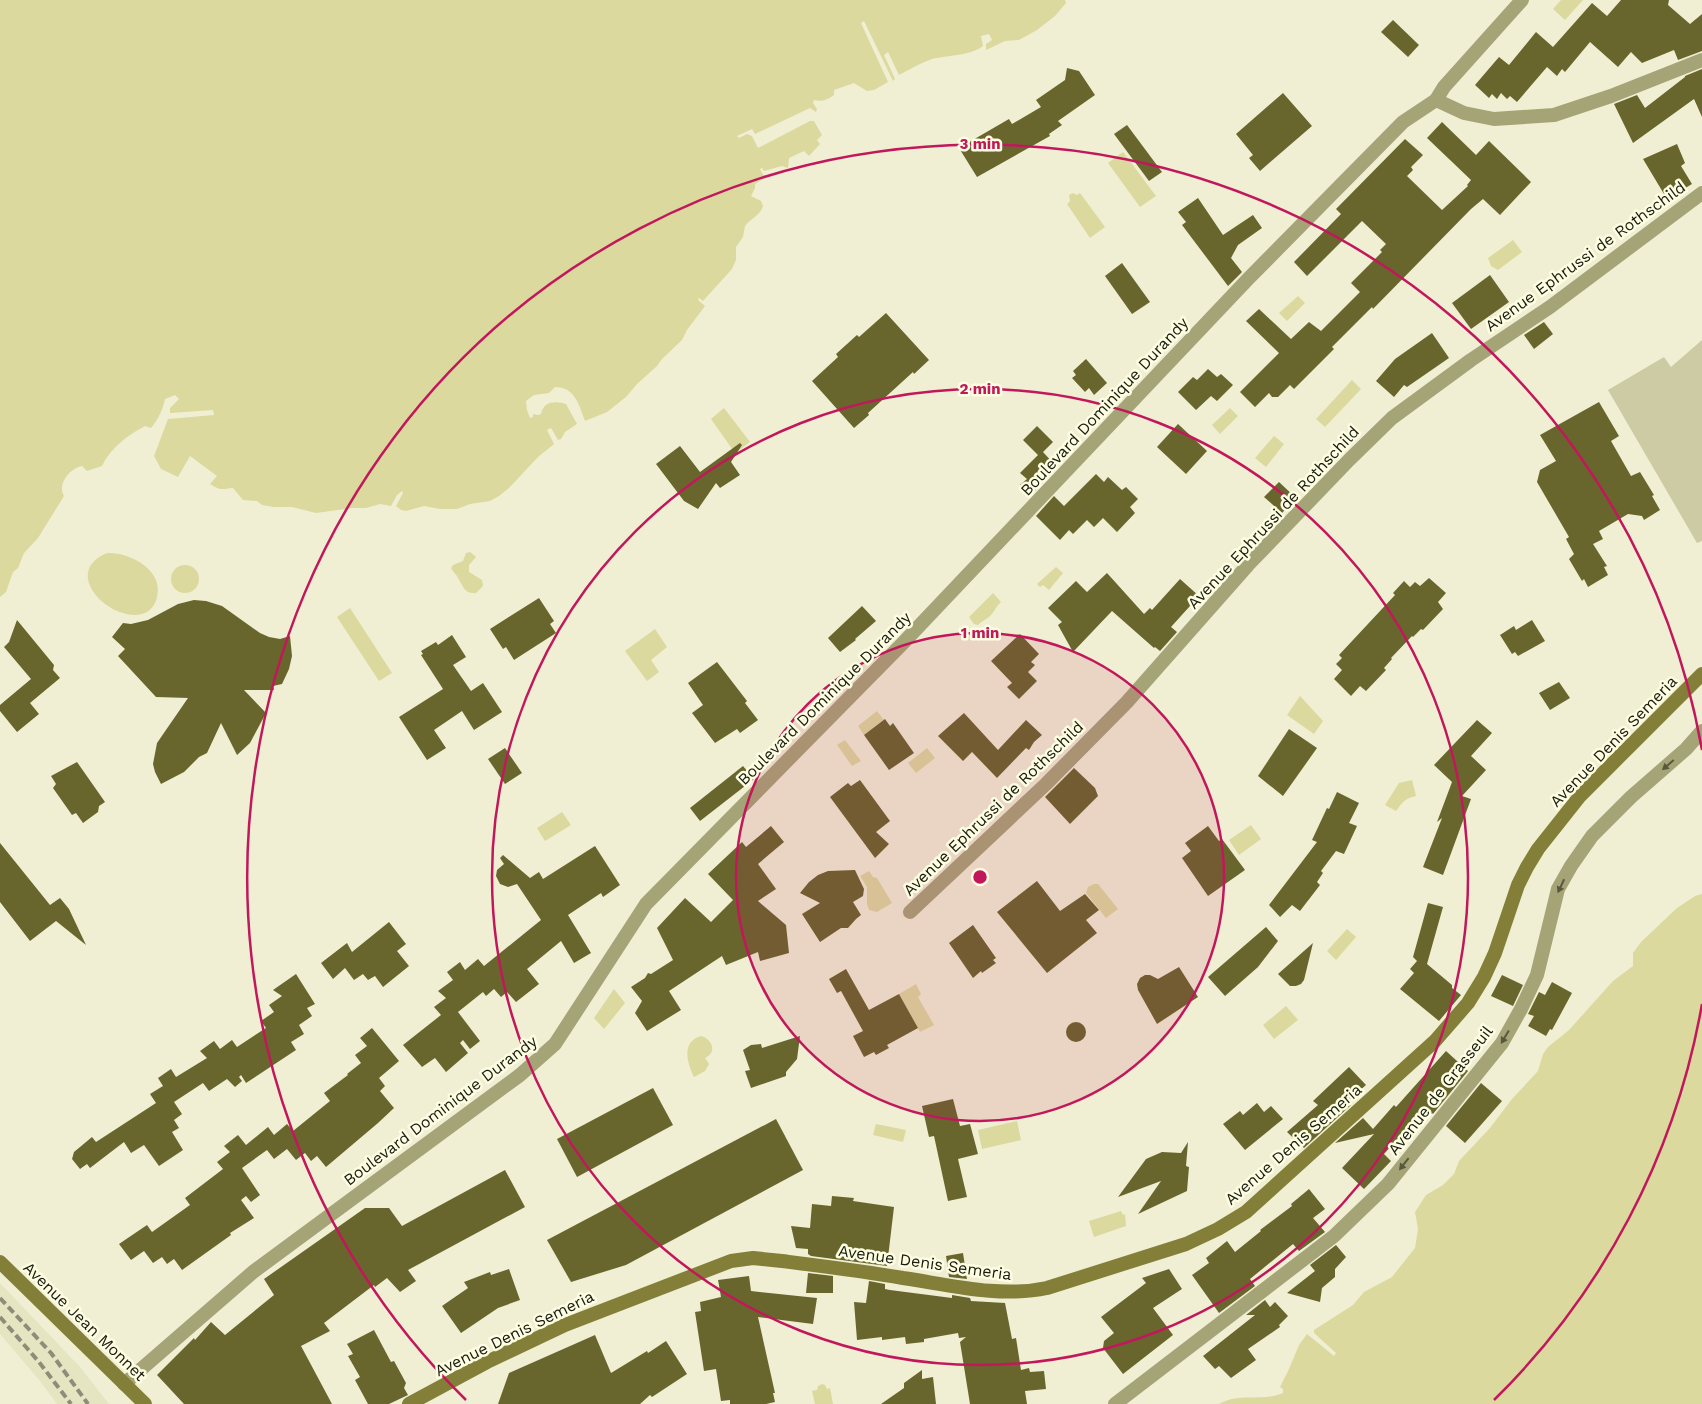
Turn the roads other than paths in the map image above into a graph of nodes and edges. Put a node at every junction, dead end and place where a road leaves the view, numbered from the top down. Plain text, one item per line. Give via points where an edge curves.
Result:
1 (1522, 0) edge
2 (1702, 60) edge
3 (1436, 100) junction
4 (1702, 193) edge
5 (1702, 674) edge
6 (1702, 731) edge
7 (910, 912) dead end
8 (0, 1262) edge
9 (124, 1384) junction
10 (144, 1404) edge
11 (409, 1404) edge
12 (1116, 1404) edge

1 - 3 street, Boulevard Dominique Durandy
2 - 3 street via 1554,115 1494,119 1464,113
3 - 9 street, Boulevard Dominique Durandy via 1403,122 1261,265 904,643 646,904 555,1044 512,1080 253,1272
4 - 7 street, Avenue Ephrussi de Rothschild via 1550,307 1470,360 1392,418 1248,565 1127,702 1046,784
5 - 11 main road, Avenue Denis Semeria via 1580,796 1538,849 1518,885 1484,977 1468,1003 1435,1041 1246,1212 1218,1229 1186,1244 1028,1292 959,1287 782,1261 753,1258 731,1261 565,1324
6 -> 12 street, Avenue de Grasseuil via 1592,836 1571,866 1558,889 1537,975 1502,1043 1388,1184 1334,1236
8 - 9 main road, Avenue Jean Monnet
9 - 10 main road, Avenue Jean Monnet

